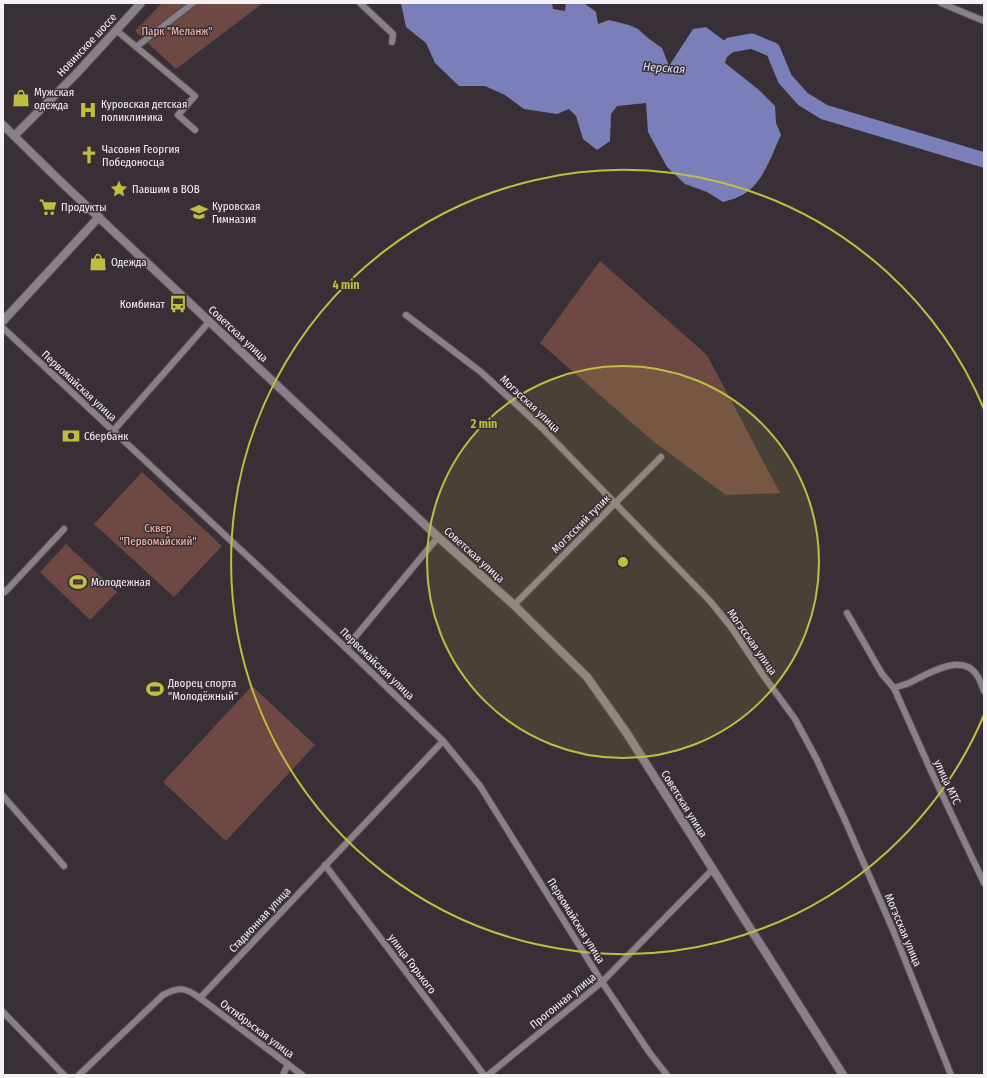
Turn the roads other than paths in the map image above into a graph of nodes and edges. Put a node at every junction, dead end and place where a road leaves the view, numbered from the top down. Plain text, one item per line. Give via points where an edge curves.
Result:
1 (141, 3) edge
2 (193, 3) edge
3 (360, 3) edge
4 (940, 3) edge
5 (984, 21) edge
6 (116, 30) junction
7 (392, 42) dead end
8 (136, 48) junction
9 (3, 125) edge
10 (195, 130) dead end
11 (14, 136) junction
12 (99, 217) junction
13 (406, 314) dead end
14 (3, 321) edge
15 (210, 322) junction
16 (3, 328) edge
17 (113, 431) junction
18 (661, 456) dead end
19 (616, 504) junction
20 (64, 529) dead end
21 (438, 538) junction
22 (3, 590) edge
23 (514, 605) junction
24 (847, 613) dead end
25 (346, 648) junction
26 (894, 688) junction
27 (984, 691) edge
28 (443, 741) junction
29 (3, 796) edge
30 (325, 865) junction
31 (64, 866) dead end
32 (713, 869) junction
33 (984, 883) edge
34 (602, 982) junction
35 (200, 998) junction
36 (3, 1012) edge
37 (288, 1064) junction
38 (64, 1075) edge
39 (79, 1075) edge
40 (283, 1075) edge
41 (302, 1075) edge
42 (484, 1075) edge
43 (488, 1075) edge
44 (667, 1075) edge
45 (843, 1075) edge
46 (952, 1075) edge

1 - 6 street, Новинское шоссе
2 - 8 street
3 - 7 street via 393,34
4 - 5 street
6 - 8 street
6 - 11 street, Новинское шоссе
8 - 10 street via 195,96 178,115
9 - 11 street, Советская улица
11 - 12 street, Советская улица
12 - 14 street
12 - 15 street, Советская улица
13 - 19 street, Могэсская улица via 481,372 542,428
15 - 17 street
15 - 21 street, Советская улица
16 - 17 street, Первомайская улица
17 - 25 street, Первомайская улица
18 - 19 street, Могэсский тупик
19 - 23 street, Могэсский тупик
19 - 46 street, Могэсская улица via 710,601 795,719 844,818
20 - 22 street via 5,592
21 - 23 street, Советская улица
21 - 25 street
23 - 32 street, Советская улица via 587,677 626,732
24 - 26 street, улица МТС via 882,674
25 - 28 street, Первомайская улица
26 - 27 street via 941,667 953,665 966,666 976,674
26 - 33 street, улица МТС
28 - 30 street, Стадионная улица
28 - 34 street, Первомайская улица via 480,786
29 - 31 street
30 - 35 street, Стадионная улица
30 - 42 street, улица Горького
32 - 34 street, Прогонная улица
32 - 45 street, Советская улица
34 - 43 street, Прогонная улица
34 - 44 street, Первомайская улица
35 - 37 street, Октябрьская улица
35 - 39 street via 188,989 172,990 163,995
36 - 38 street
37 - 40 street
37 - 41 street, Октябрьская улица

